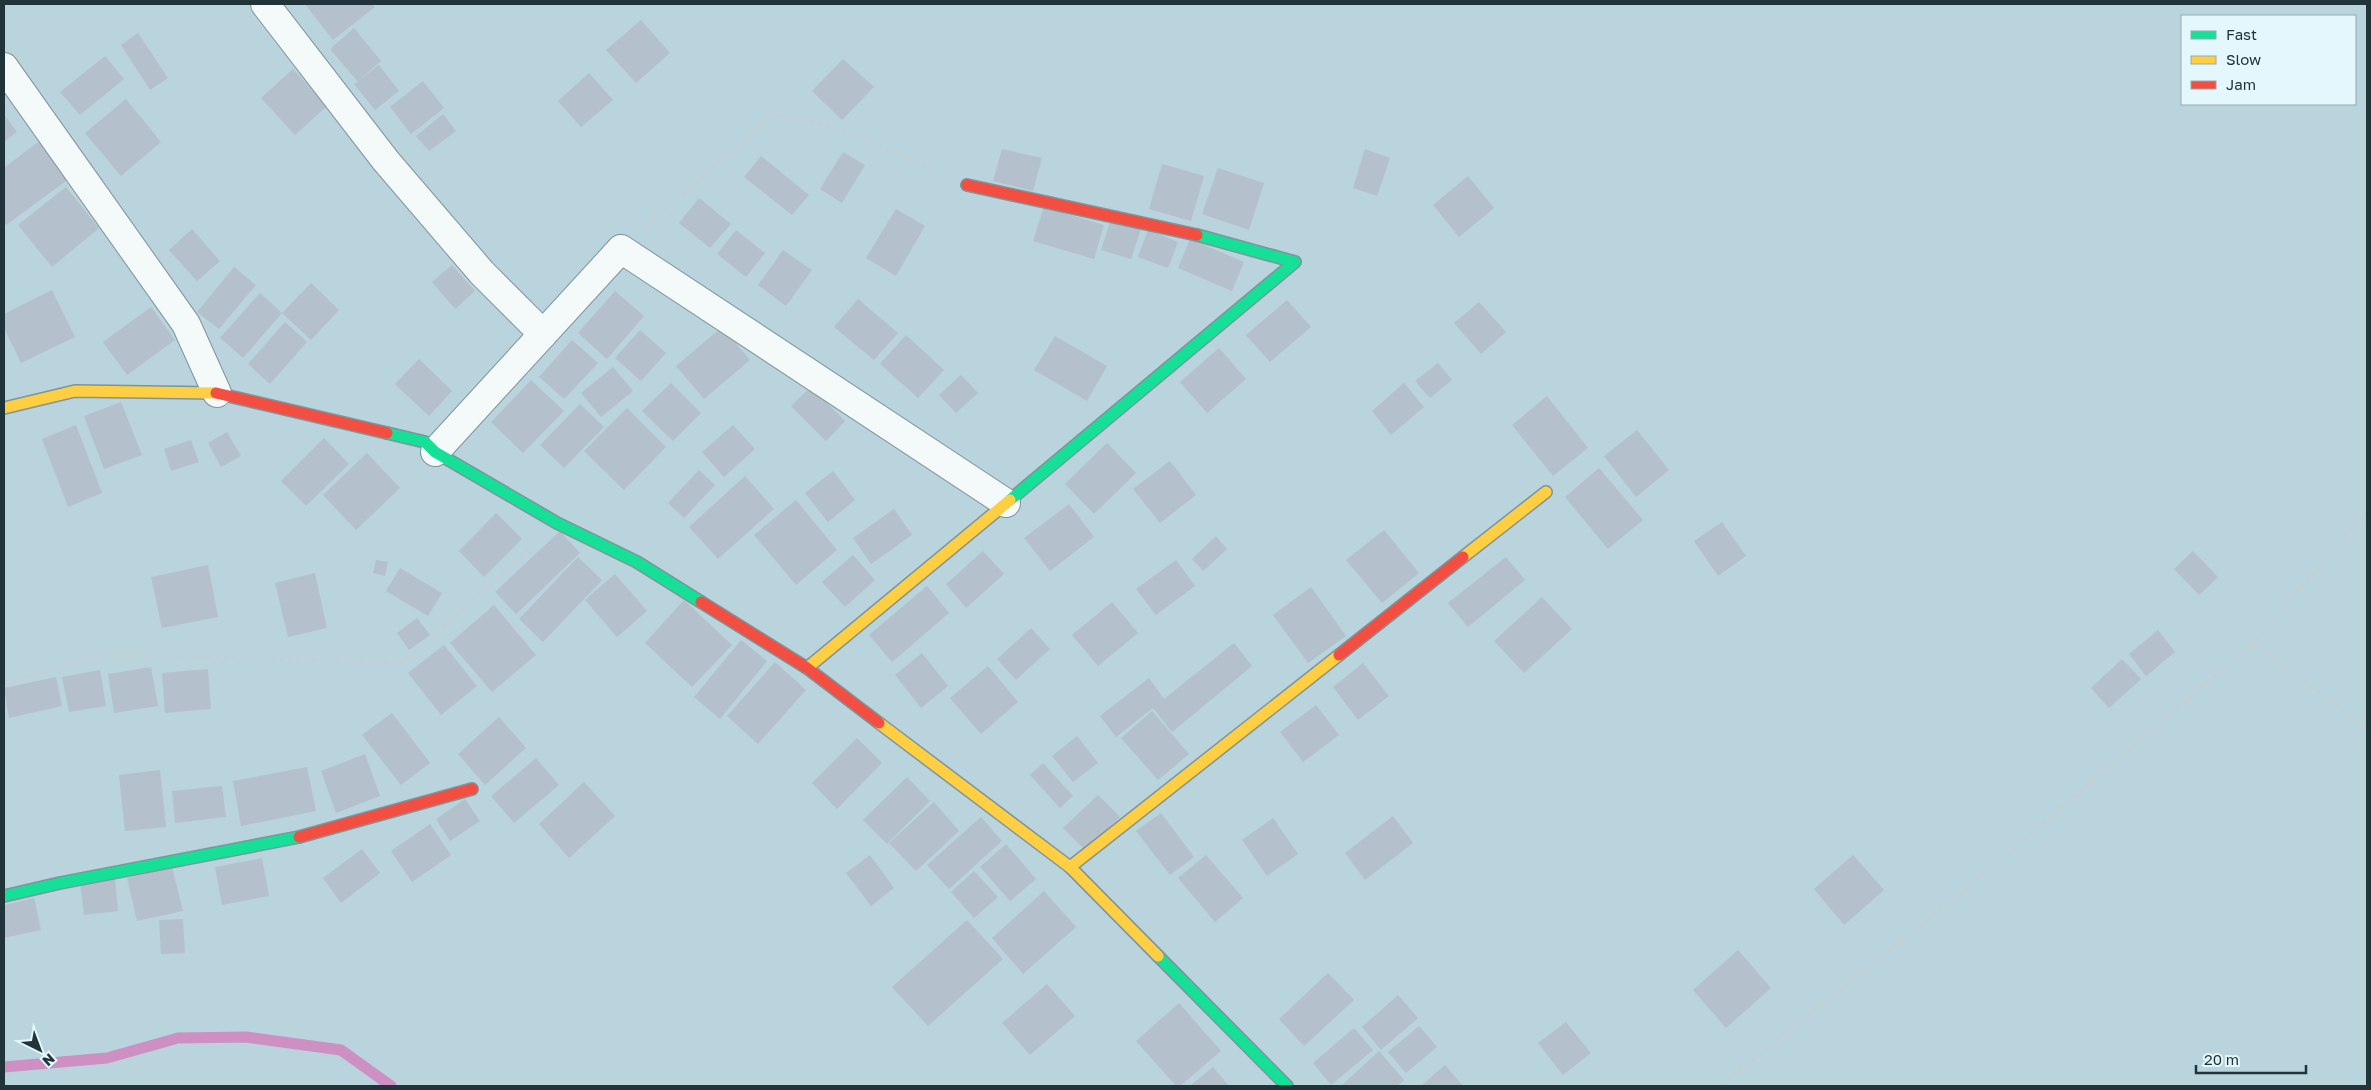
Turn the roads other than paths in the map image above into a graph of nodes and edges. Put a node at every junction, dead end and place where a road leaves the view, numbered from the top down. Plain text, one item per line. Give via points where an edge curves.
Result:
1 (265, 4) edge
2 (4, 67) edge
3 (967, 185) road end
4 (544, 334) junction
5 (217, 393) junction
6 (4, 408) edge
7 (435, 452) junction
8 (1546, 492) dead end
9 (1006, 503) junction
10 (808, 668) junction
11 (472, 789) dead end
12 (1070, 867) junction
13 (4, 896) edge
14 (1286, 1086) edge

1 - 4 street via 386,161 482,272
2 - 5 street via 186,324
3 - 9 street via 1216,240 1295,262
4 - 7 street
4 - 9 street via 620,250
5 - 6 street via 75,390
5 - 7 street via 425,442
7 - 10 street via 557,523 637,562
8 - 12 street
9 - 10 street
10 - 12 street
11 - 13 street via 289,840
12 - 14 street

